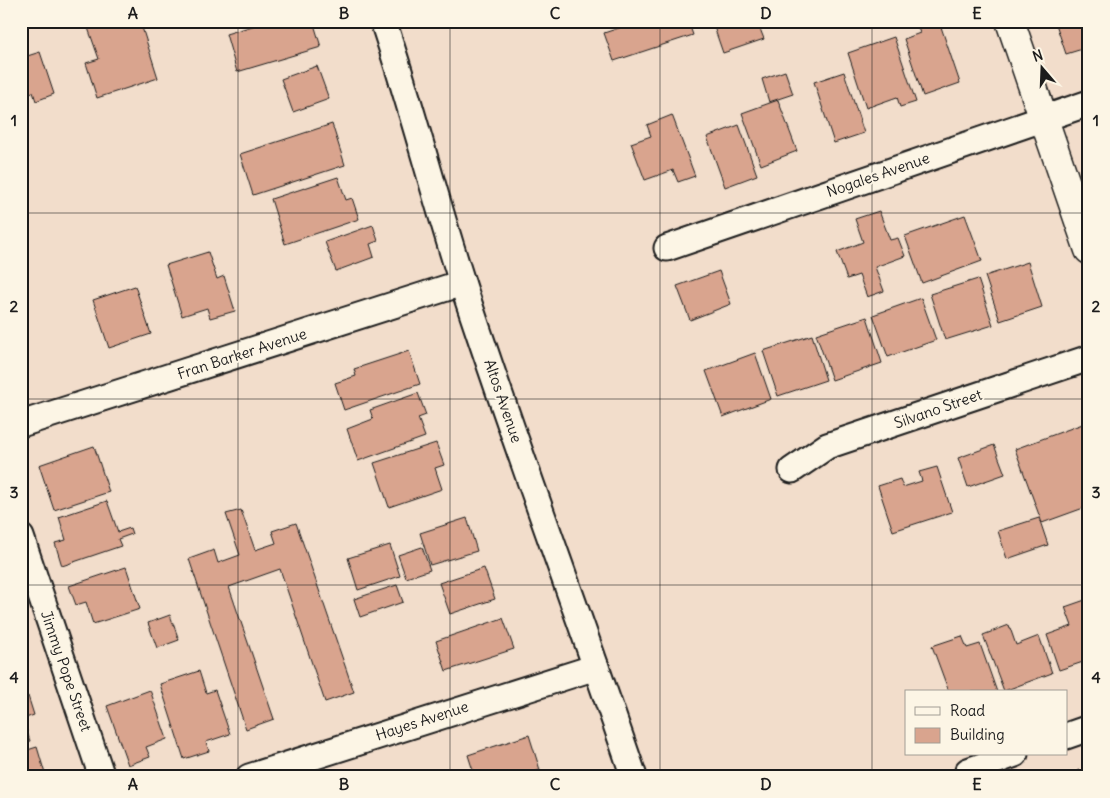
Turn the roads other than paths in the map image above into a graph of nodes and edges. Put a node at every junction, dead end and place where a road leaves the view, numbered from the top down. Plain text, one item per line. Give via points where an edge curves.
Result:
1 (383, 21) edge
2 (1010, 21) edge
3 (1089, 103) edge
4 (1044, 118) junction
5 (667, 248) dead end
6 (1089, 250) edge
7 (462, 283) junction
8 (1089, 358) edge
9 (21, 424) edge
10 (792, 470) dead end
11 (21, 537) edge
12 (596, 667) junction
13 (1089, 728) edge
14 (1068, 735) edge
15 (1009, 756) edge
16 (968, 771) dead end
17 (102, 777) edge
18 (249, 777) edge
19 (634, 777) edge

1 - 7 street, Altos Avenue
2 - 4 main road
3 - 4 street, Nogales Avenue
4 - 5 street, Nogales Avenue
4 - 6 main road
7 - 9 street, Fran Barker Avenue
7 - 12 street, Altos Avenue
8 - 10 street, Silvano Street via 827,446
11 - 17 street, Jimmy Pope Street
12 - 18 street, Hayes Avenue
12 - 19 street, Altos Avenue
13 - 14 street
15 - 16 street

